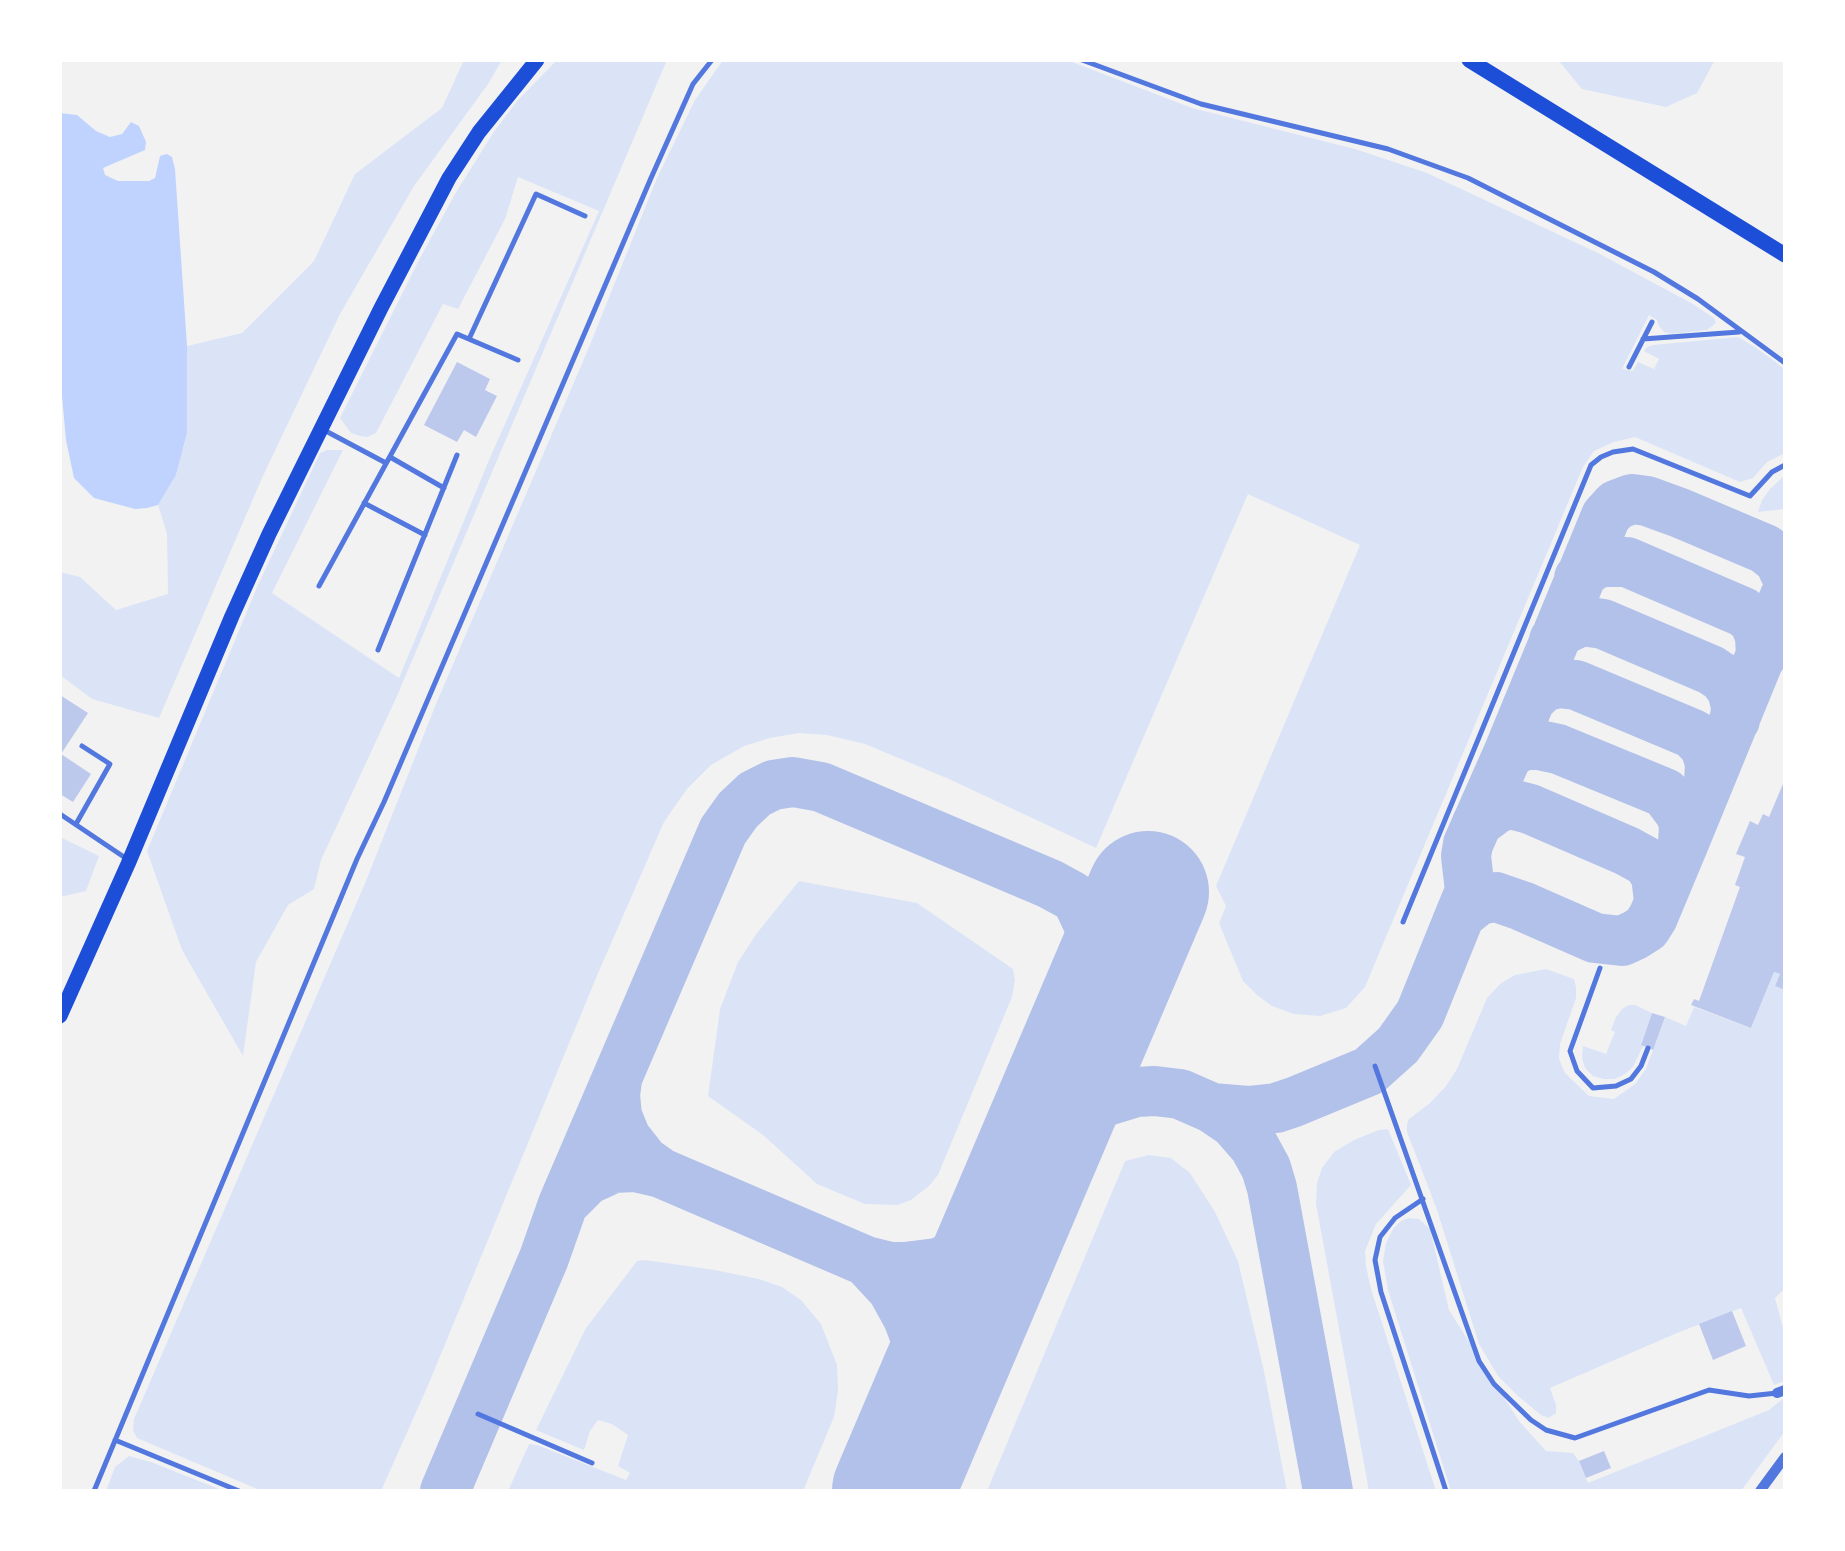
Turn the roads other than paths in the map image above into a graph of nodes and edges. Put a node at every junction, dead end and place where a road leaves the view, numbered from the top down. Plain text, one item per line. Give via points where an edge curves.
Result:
1 (537, 60) edge
2 (712, 60) edge
3 (1082, 60) edge
4 (1470, 60) edge
5 (585, 216) dead end
6 (1785, 255) edge
7 (1652, 322) dead end
8 (1742, 332) junction
9 (469, 339) junction
10 (1643, 339) junction
11 (518, 360) dead end
12 (1785, 364) edge
13 (1629, 368) dead end
14 (321, 428) junction
15 (458, 454) dead end
16 (388, 460) junction
17 (1785, 465) edge
18 (444, 488) junction
19 (364, 503) junction
20 (425, 534) junction
21 (319, 586) dead end
22 (378, 650) dead end
23 (82, 746) dead end
24 (60, 814) edge
25 (76, 824) junction
26 (130, 860) junction
27 (1403, 922) dead end
28 (1600, 968) dead end
29 (60, 1016) edge
30 (1648, 1048) dead end
31 (1375, 1066) dead end
32 (1423, 1199) junction
33 (1781, 1391) edge
34 (478, 1414) dead end
35 (115, 1440) junction
36 (1785, 1457) edge
37 (592, 1463) dead end
38 (94, 1491) edge
39 (239, 1491) edge
40 (1446, 1491) edge
41 (1760, 1491) edge

1 - 14 main road via 449,178
2 - 35 lane via 694,84 643,196
3 - 8 lane via 1201,104 1388,149 1468,178 1654,272
4 - 6 main road
5 - 9 lane via 536,194
7 - 10 lane
8 - 10 lane
8 - 12 lane
9 - 11 lane
9 - 16 lane via 458,334
10 - 13 lane
14 - 16 lane
14 - 26 main road via 232,616
15 - 18 lane
16 - 18 lane
16 - 19 lane
17 - 27 lane via 1750,496 1633,448 1591,466
18 - 20 lane
19 - 20 lane
19 - 21 lane
20 - 22 lane
23 - 25 lane via 110,764
24 - 25 lane
25 - 26 lane
26 - 29 main road
28 - 30 lane via 1570,1051 1577,1071 1594,1088 1616,1086 1631,1079
31 - 32 lane
32 - 33 lane via 1479,1361 1512,1403 1546,1430 1575,1438 1709,1390 1749,1396
32 - 40 lane via 1380,1237 1375,1260
34 - 37 lane
35 - 38 lane
35 - 39 lane
36 - 41 street

